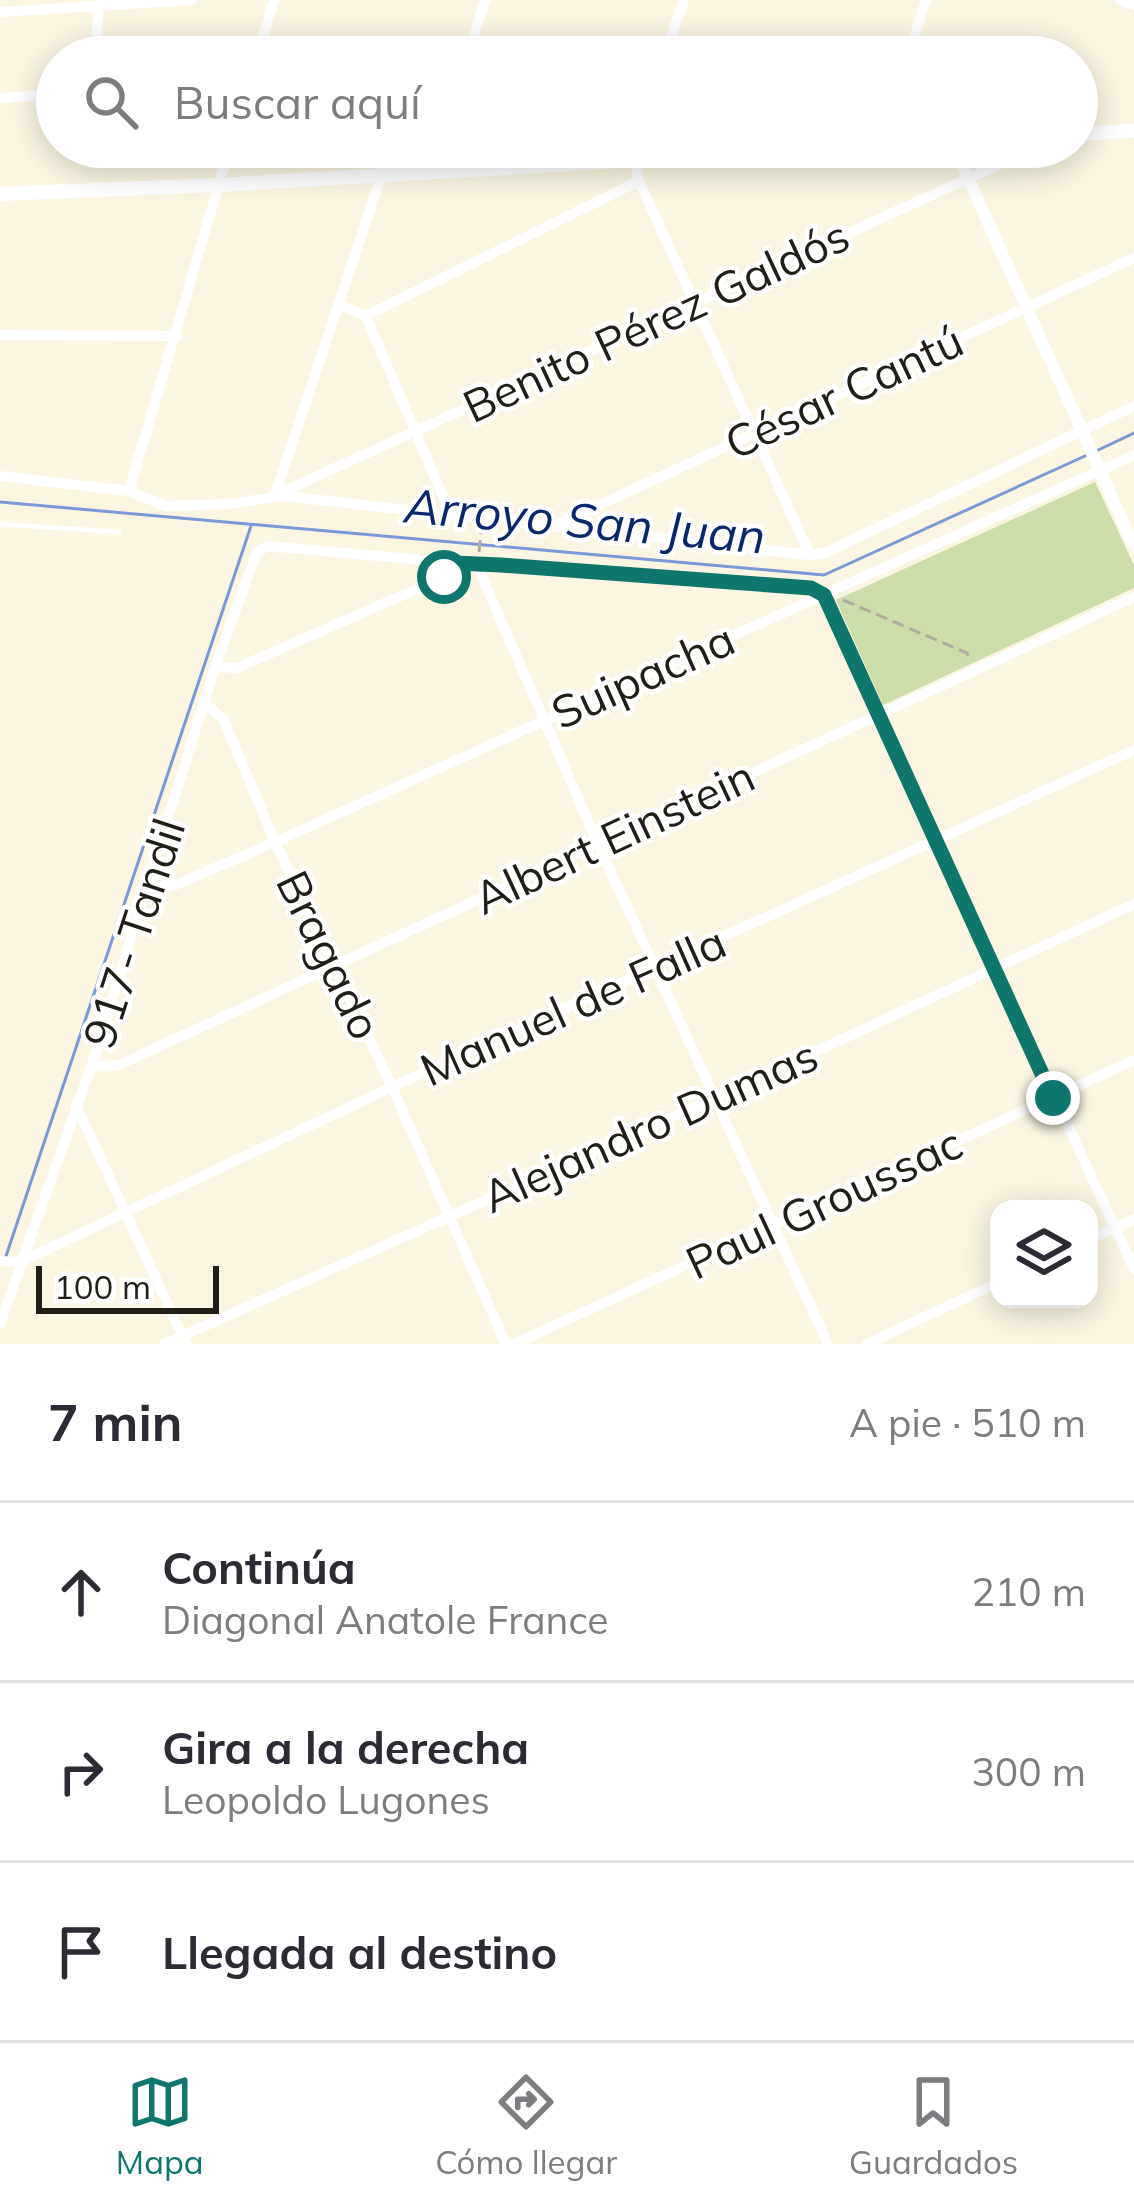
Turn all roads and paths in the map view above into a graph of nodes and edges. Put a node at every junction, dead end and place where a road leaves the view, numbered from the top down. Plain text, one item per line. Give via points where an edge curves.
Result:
1 (192, 0) edge
2 (274, 0) edge
3 (485, 0) edge
4 (664, 0) edge
5 (926, 0) edge
6 (1120, 0) edge
7 (98, 2) edge
8 (683, 3) edge
9 (1134, 4) edge
10 (0, 12) edge
11 (96, 36) edge
12 (263, 36) edge
13 (474, 36) edge
14 (671, 36) edge
15 (915, 36) edge
16 (36, 95) edge
17 (0, 98) edge
18 (1134, 131) edge
19 (1098, 133) edge
20 (223, 168) edge
21 (431, 168) edge
22 (481, 168) edge
23 (637, 168) edge
24 (963, 168) edge
25 (992, 168) edge
26 (429, 173) junction
27 (381, 176) junction
28 (968, 179) junction
29 (638, 182) junction
30 (218, 185) junction
31 (0, 194) edge
32 (1134, 259) edge
33 (695, 304) junction
34 (340, 305) junction
35 (1026, 308) junction
36 (366, 316) junction
37 (0, 335) edge
38 (178, 336) junction
39 (1134, 406) edge
40 (415, 432) junction
41 (752, 434) junction
42 (1084, 435) junction
43 (1134, 455) edge
44 (1098, 467) junction
45 (0, 476) edge
46 (129, 491) junction
47 (278, 495) junction
48 (451, 515) junction
49 (0, 524) edge
50 (554, 526) junction
51 (119, 532) dead end
52 (480, 538) dead end
53 (1134, 546) edge
54 (810, 555) junction
55 (478, 560) junction
56 (454, 563) junction
57 (824, 595) junction
58 (1134, 597) edge
59 (215, 667) junction
60 (975, 670) junction
61 (205, 704) junction
62 (879, 715) junction
63 (544, 721) junction
64 (1134, 750) edge
65 (938, 838) junction
66 (274, 842) junction
67 (598, 844) junction
68 (149, 888) junction
69 (1134, 904) edge
70 (334, 967) junction
71 (995, 967) junction
72 (658, 968) junction
73 (1134, 1060) edge
74 (91, 1067) junction
75 (392, 1087) junction
76 (715, 1098) junction
77 (1053, 1098) junction
78 (76, 1105) junction
79 (125, 1213) junction
80 (448, 1218) junction
81 (1134, 1219) edge
82 (773, 1227) junction
83 (1115, 1228) junction
84 (1098, 1236) edge
85 (8, 1262) edge
86 (1134, 1270) edge
87 (990, 1286) edge
88 (0, 1324) edge
89 (184, 1340) edge
90 (164, 1344) edge
91 (510, 1344) edge
92 (828, 1344) edge
93 (867, 1344) edge

1 - 7 street
2 - 12 street
3 - 13 street
4 - 8 street
5 - 15 street
6 - 9 street
7 - 10 street
7 - 11 street
8 - 14 street
16 - 17 street
18 - 19 main road
20 - 30 street
21 - 26 street
22 - 26 main road
23 - 29 street
24 - 28 street
25 - 28 street, Benito Pérez Galdós
26 - 27 main road
27 - 30 main road
27 - 34 street
28 - 33 street, Benito Pérez Galdós
28 - 35 street
29 - 33 street
29 - 36 street
30 - 31 main road
30 - 38 street
32 - 35 street, César Cantú
33 - 40 street, Benito Pérez Galdós
33 - 41 street
34 - 36 street
34 - 47 street
35 - 41 street, César Cantú
35 - 42 street
36 - 40 street
37 - 38 street
38 - 46 street
39 - 42 street
40 - 47 street, Benito Pérez Galdós
40 - 48 street
41 - 50 street, César Cantú
41 - 54 street
42 - 44 street
42 - 54 street
43 - 44 street, Suipacha
44 - 53 street
44 - 57 street, Suipacha
45 - 46 street, Benito Pérez Galdós
46 - 47 street, Benito Pérez Galdós via 166,506
47 - 48 street
48 - 50 street
49 - 51 lane
50 - 54 street
52 - 55 path
55 - 56 street
55 - 57 street
55 - 63 street
56 - 59 street via 444,577 237,668
56 - 59 street, 917- Tandil via 268,546 257,552
57 - 60 path via 967,653
57 - 62 street
57 - 63 street, Suipacha
58 - 60 street, Albert Einstein
59 - 61 street, 917- Tandil
60 - 62 street, Albert Einstein
61 - 66 street, Bragado via 224,720
61 - 68 street, 917- Tandil
62 - 65 street
62 - 67 street, Albert Einstein
63 - 66 street, Suipacha
63 - 67 street
64 - 65 street, Manuel de Falla
65 - 71 street
65 - 72 street, Manuel de Falla
66 - 68 street, Suipacha via 178,884
66 - 70 street, Bragado
67 - 70 street, Albert Einstein
67 - 72 street
68 - 74 street, 917- Tandil
69 - 71 street, Alejandro Dumas
70 - 74 street, Albert Einstein via 119,1065
70 - 75 street, Bragado
71 - 76 street, Alejandro Dumas
71 - 77 street
72 - 75 street, Manuel de Falla
72 - 76 street
73 - 77 street, Paul Groussac
74 - 78 street, 917- Tandil
75 - 79 street, Manuel de Falla
75 - 80 street, Bragado
76 - 80 street, Alejandro Dumas
76 - 82 street
77 - 82 street, Paul Groussac
77 - 83 street
78 - 79 street
78 - 85 street, 917- Tandil
79 - 85 street, Manuel de Falla
79 - 89 street
80 - 89 street, Alejandro Dumas
80 - 91 street, Bragado
81 - 83 street
82 - 91 street, Paul Groussac
82 - 92 street
83 - 84 street
83 - 86 street
85 - 88 street, 917- Tandil
87 - 93 street
89 - 90 street, Alejandro Dumas

